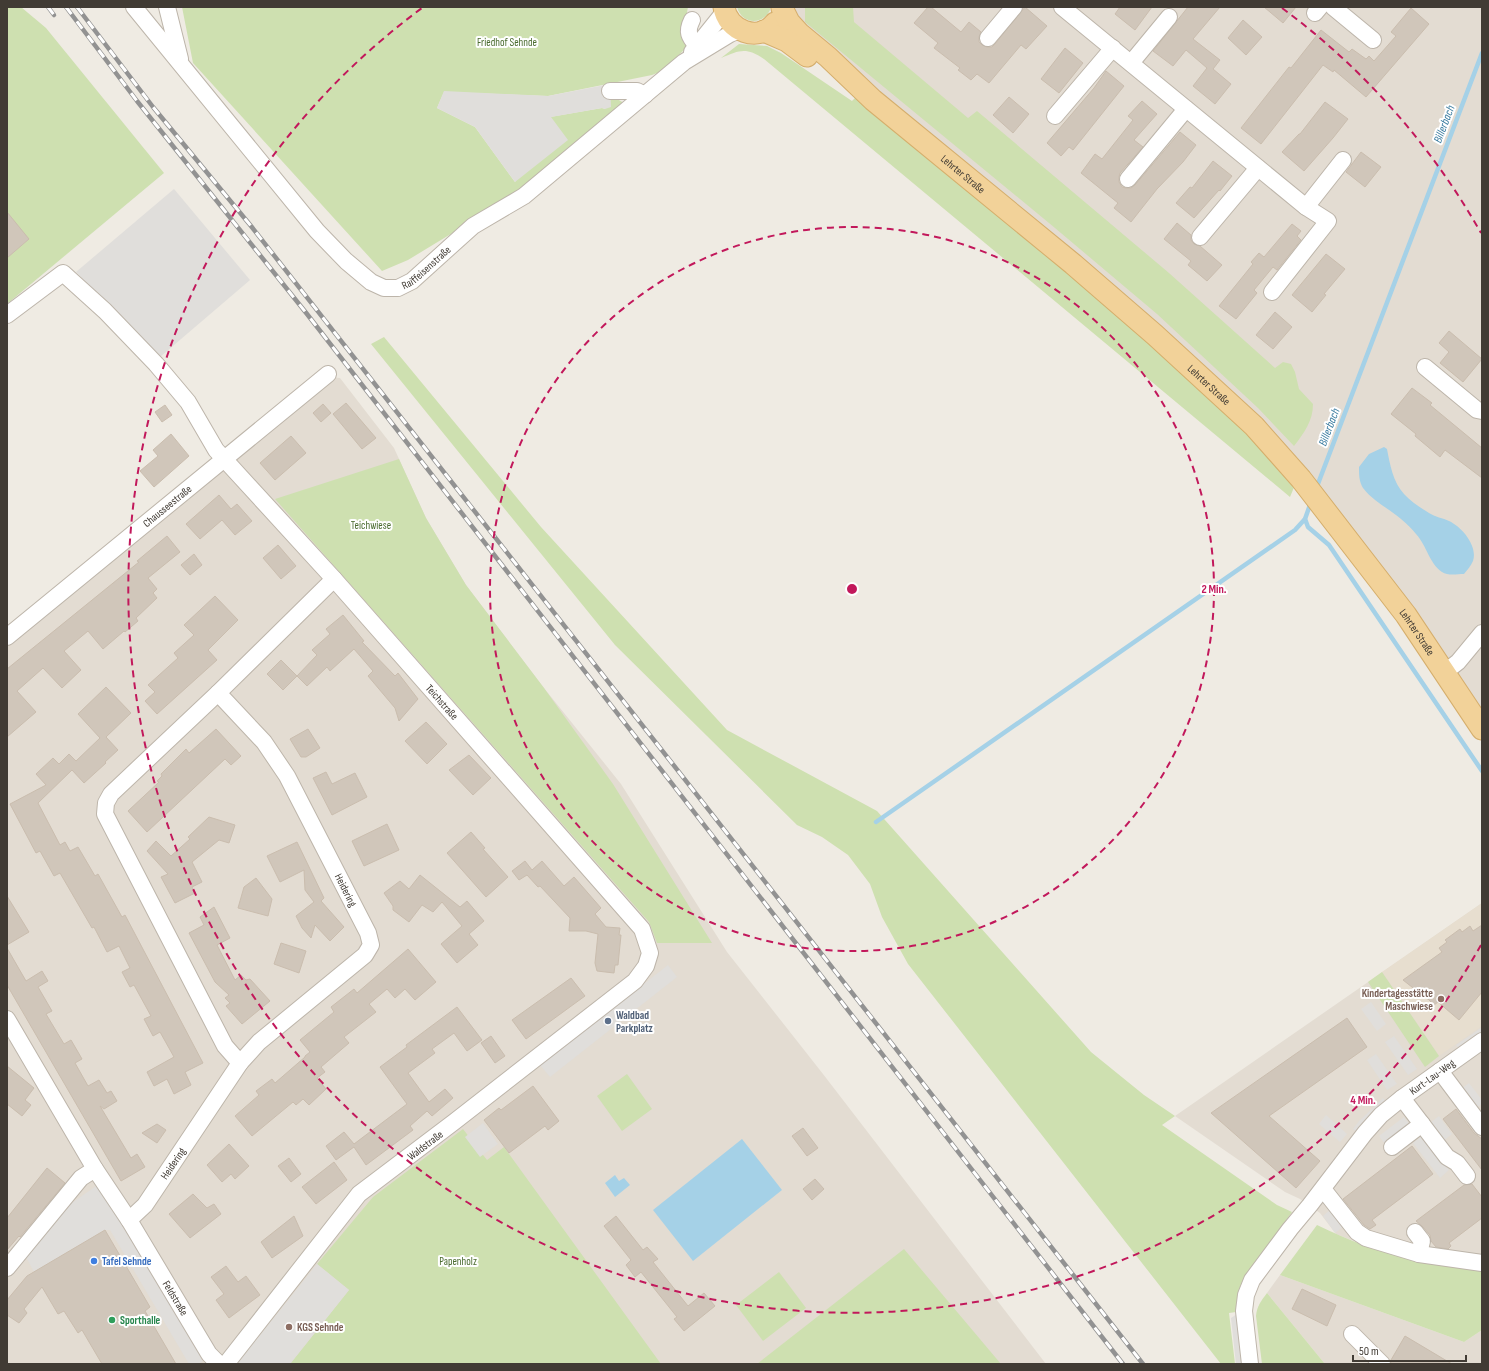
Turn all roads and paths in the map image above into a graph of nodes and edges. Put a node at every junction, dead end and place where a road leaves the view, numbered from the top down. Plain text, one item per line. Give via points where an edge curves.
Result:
1 (134, 7) edge
2 (167, 7) edge
3 (1014, 7) edge
4 (1062, 7) edge
5 (1333, 7) edge
6 (782, 8) edge
7 (725, 9) edge
8 (1168, 17) dead end
9 (692, 20) dead end
10 (740, 30) junction
11 (764, 31) junction
12 (988, 38) dead end
13 (1373, 40) dead end
14 (697, 46) junction
15 (1113, 48) junction
16 (684, 62) junction
17 (181, 63) junction
18 (1130, 63) junction
19 (610, 91) dead end
20 (645, 95) junction
21 (873, 100) junction
22 (1186, 109) junction
23 (1055, 116) dead end
24 (1343, 160) dead end
25 (1258, 168) junction
26 (1128, 179) dead end
27 (1306, 207) junction
28 (1200, 237) dead end
29 (1272, 292) dead end
30 (7, 315) edge
31 (1425, 367) dead end
32 (328, 374) dead end
33 (1482, 411) edge
34 (223, 458) junction
35 (334, 579) junction
36 (1482, 633) edge
37 (7, 637) edge
38 (1445, 672) junction
39 (218, 693) junction
40 (1482, 729) edge
41 (650, 953) joint
42 (7, 1020) edge
43 (1482, 1041) edge
44 (240, 1063) junction
45 (1440, 1071) junction
46 (1402, 1098) junction
47 (1422, 1124) junction
48 (1482, 1127) edge
49 (1392, 1147) dead end
50 (95, 1169) junction
51 (1466, 1176) dead end
52 (1323, 1189) junction
53 (129, 1220) junction
54 (1415, 1232) dead end
55 (1420, 1254) junction
56 (1482, 1263) edge
57 (7, 1268) edge
58 (1352, 1334) dead end
59 (219, 1364) edge
60 (226, 1364) edge
61 (1250, 1364) edge
62 (1382, 1364) edge

1 - 17 street, Raiffeisenstraße
2 - 17 street, Raiffeisenstraße
3 - 12 street
4 - 15 street
5 - 13 street
6 - 11 main road via 773,26
6 - 21 main road, Lehrter Straße via 789,22 799,33
7 - 10 main road via 730,22
7 - 14 street, Raiffeisenstraße
8 - 18 street
9 - 14 street via 688,31 689,38
10 - 11 main road via 748,33
10 - 16 street, Raiffeisenstraße
11 - 21 main road, Lehrter Straße via 787,41 818,65
14 - 16 street, Raiffeisenstraße
15 - 18 street
15 - 23 street
16 - 20 street, Raiffeisenstraße
17 - 20 street, Raiffeisenstraße via 317,231 346,261 371,282 384,288 398,288 412,281 473,226 524,196
18 - 22 street
19 - 20 street via 637,91
21 - 38 main road, Lehrter Straße via 1155,334 1254,426 1324,507
22 - 25 street
22 - 26 street
24 - 27 street
25 - 27 street
25 - 28 street
27 - 29 street via 1328,221
30 - 34 street, Teichstraße via 63,273 105,311 156,364 188,402
31 - 33 street via 1477,410
32 - 34 street, Chausseestraße
34 - 35 street, Teichstraße
34 - 37 street, Chausseestraße
35 - 39 street
35 - 41 street, Teichstraße via 642,929
36 - 38 street via 1458,662
38 - 40 main road, Lehrter Straße
39 - 44 street via 111,794 106,803 105,814 225,1046
39 - 44 street, Heidering via 264,742 287,776 368,933 371,944 365,955 259,1042
41 - 60 street, Waldstraße via 646,966 635,981 359,1194
42 - 50 street, Feldstraße
43 - 45 street, Kurt-Lau-Weg
44 - 53 street, Heidering via 145,1205
45 - 46 street, Kurt-Lau-Weg
45 - 48 street
46 - 47 street
46 - 52 street, Kurt-Lau-Weg via 1381,1115 1365,1133
47 - 49 street
47 - 51 street via 1447,1157 1458,1163
50 - 53 street, Feldstraße
50 - 57 street via 80,1178
52 - 55 street via 1357,1232 1366,1238
52 - 61 street, Kurt-Lau-Weg via 1252,1280 1246,1295 1244,1311
53 - 59 street, Feldstraße via 209,1354
54 - 55 street via 1422,1241
55 - 56 street
58 - 62 street

